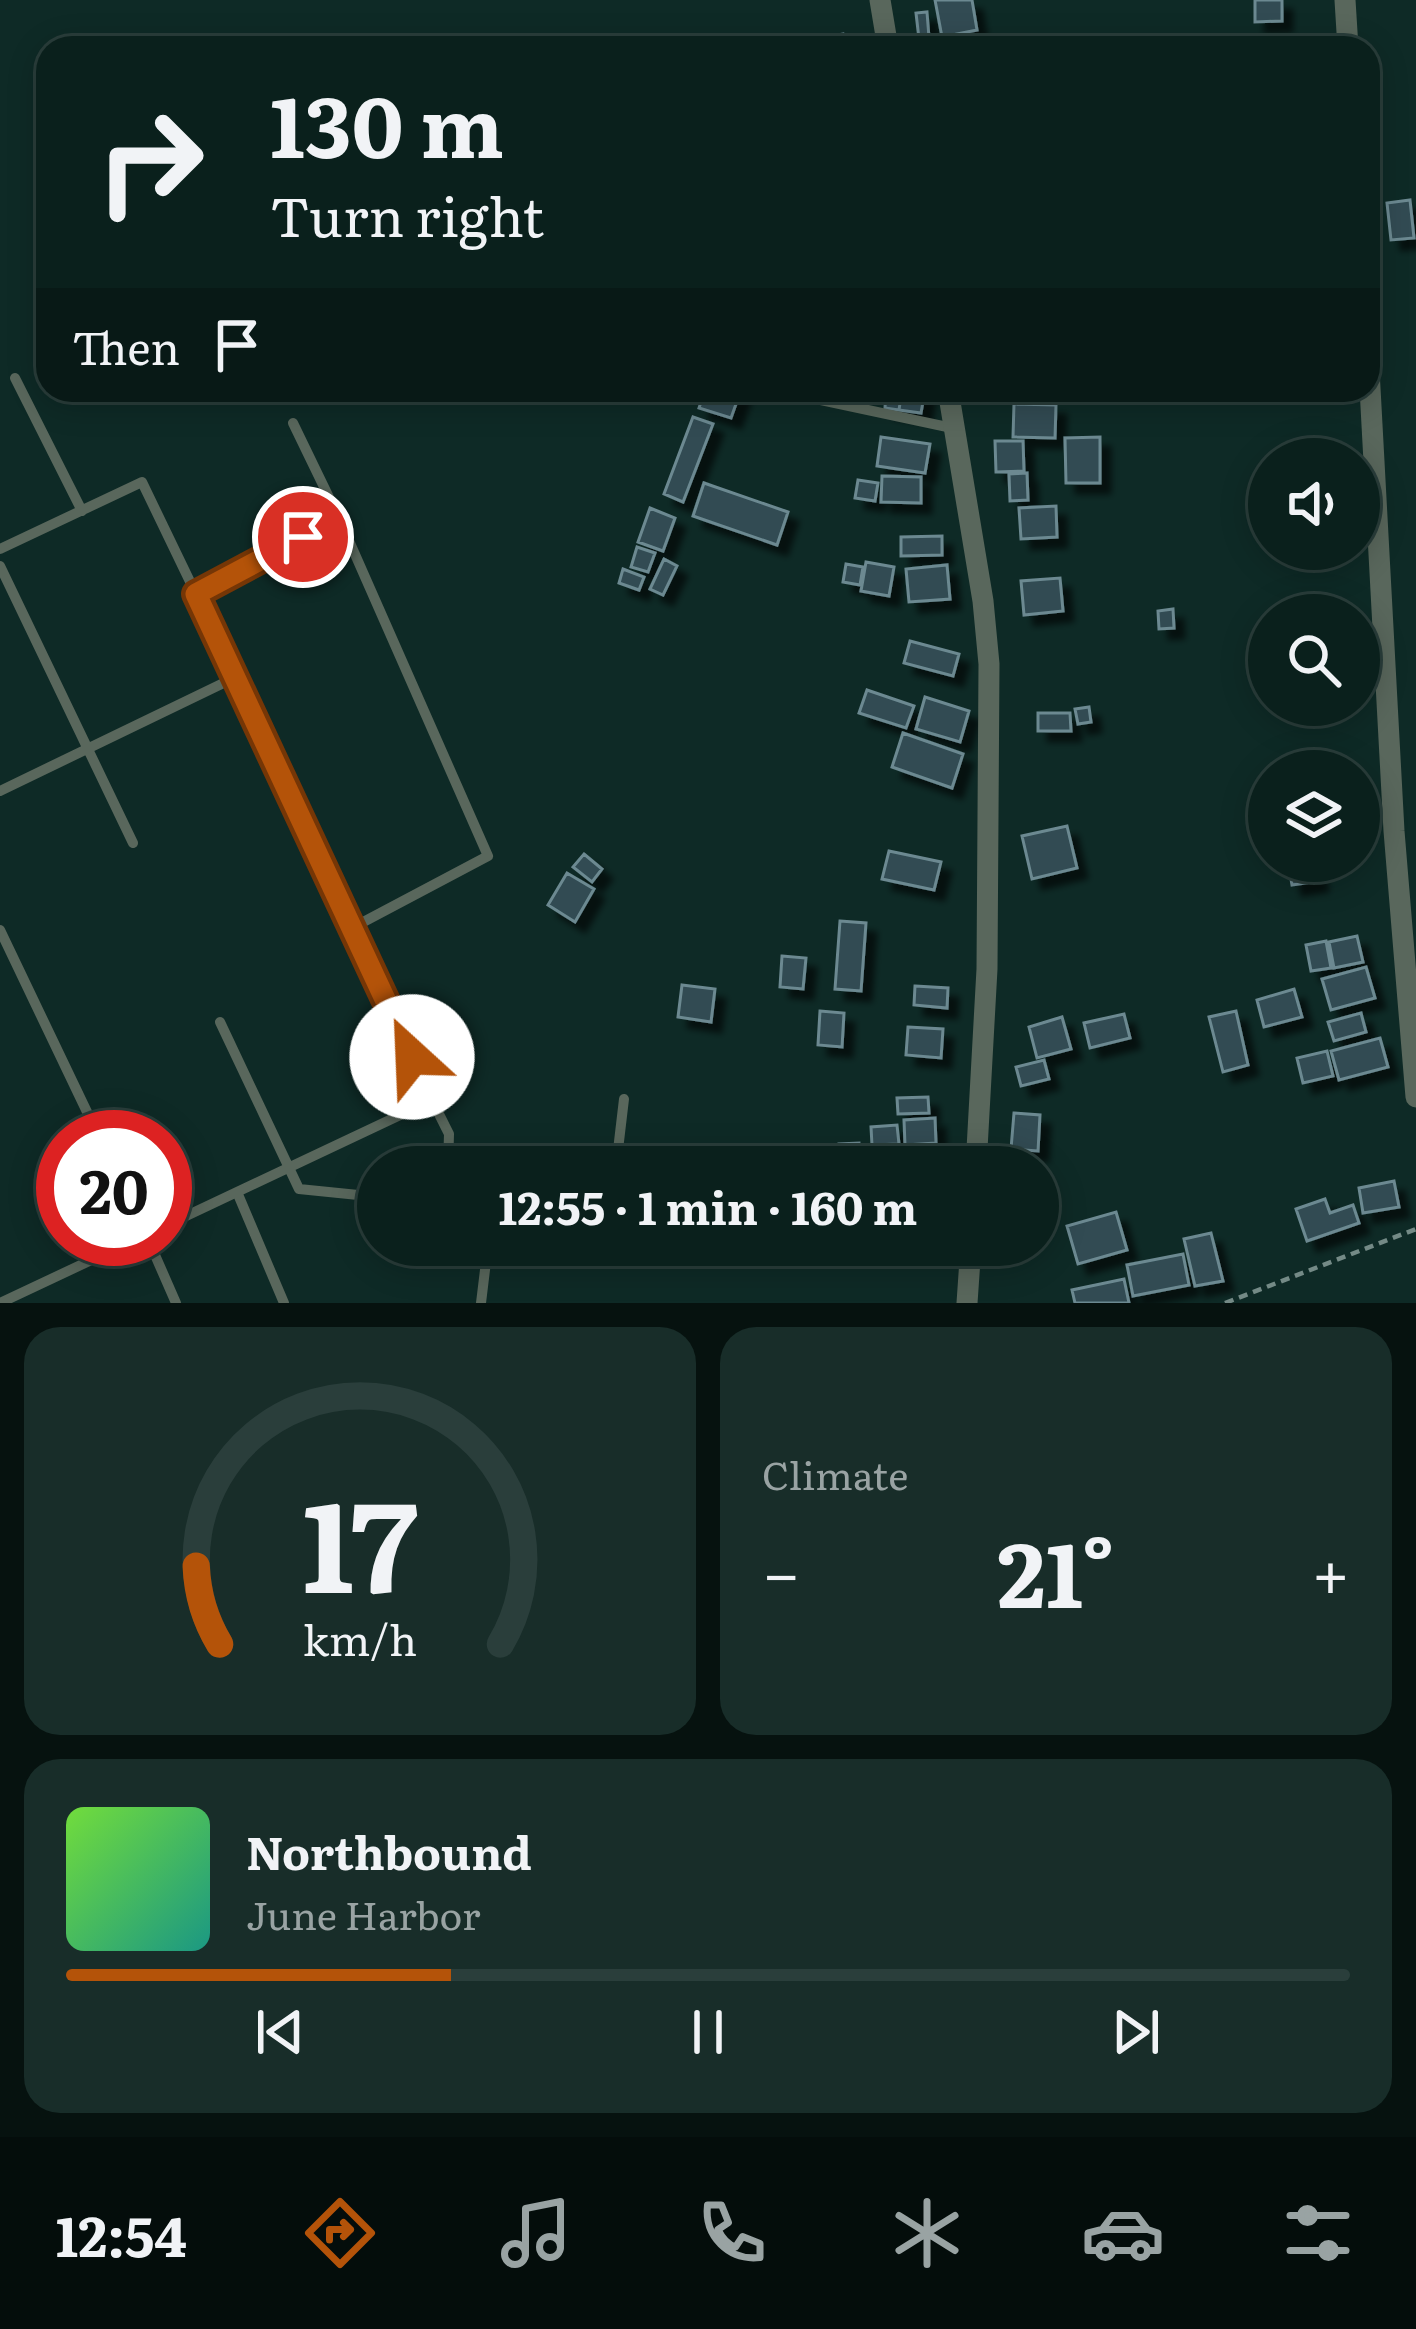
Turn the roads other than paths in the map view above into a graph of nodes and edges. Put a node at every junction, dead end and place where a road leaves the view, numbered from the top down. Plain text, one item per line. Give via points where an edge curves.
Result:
1 (880, 0) edge
2 (1345, 0) edge
3 (886, 36) edge
4 (1347, 36) edge
5 (15, 378) dead end
6 (831, 402) edge
7 (950, 402) edge
8 (1372, 402) edge
9 (293, 422) dead end
10 (954, 428) junction
11 (82, 511) junction
12 (339, 518) junction
13 (0, 549) edge
14 (0, 566) edge
15 (196, 594) junction
16 (236, 677) junction
17 (86, 750) junction
18 (0, 791) edge
19 (1405, 829) edge
20 (133, 843) dead end
21 (352, 928) junction
22 (0, 930) edge
23 (220, 1022) dead end
24 (1416, 1097) edge
25 (624, 1099) dead end
26 (432, 1100) junction
27 (87, 1110) edge
28 (449, 1146) edge
29 (618, 1146) edge
30 (977, 1146) edge
31 (289, 1167) junction
32 (237, 1192) junction
33 (357, 1195) edge
34 (192, 1213) edge
35 (79, 1266) edge
36 (160, 1266) edge
37 (485, 1266) edge
38 (969, 1266) edge
39 (0, 1303) edge
40 (176, 1303) edge
41 (284, 1303) edge
42 (481, 1303) edge
43 (967, 1303) edge

1 - 3 street
2 - 4 street
5 - 11 lane
6 - 10 lane
7 - 10 street
8 - 19 street
9 - 12 lane
10 - 30 street via 989,664
11 - 13 lane
11 - 15 lane via 142,482
12 - 15 lane
12 - 21 lane via 488,856
14 - 17 lane
15 - 16 lane
16 - 17 lane
16 - 21 lane
17 - 18 lane
17 - 20 lane
19 - 24 street
21 - 26 lane
22 - 27 lane
23 - 31 lane
25 - 29 lane
26 - 28 lane
26 - 31 lane
31 - 32 lane
31 - 33 lane via 299,1189
32 - 34 lane
32 - 41 lane
35 - 39 lane
36 - 40 lane
37 - 42 lane
38 - 43 street

